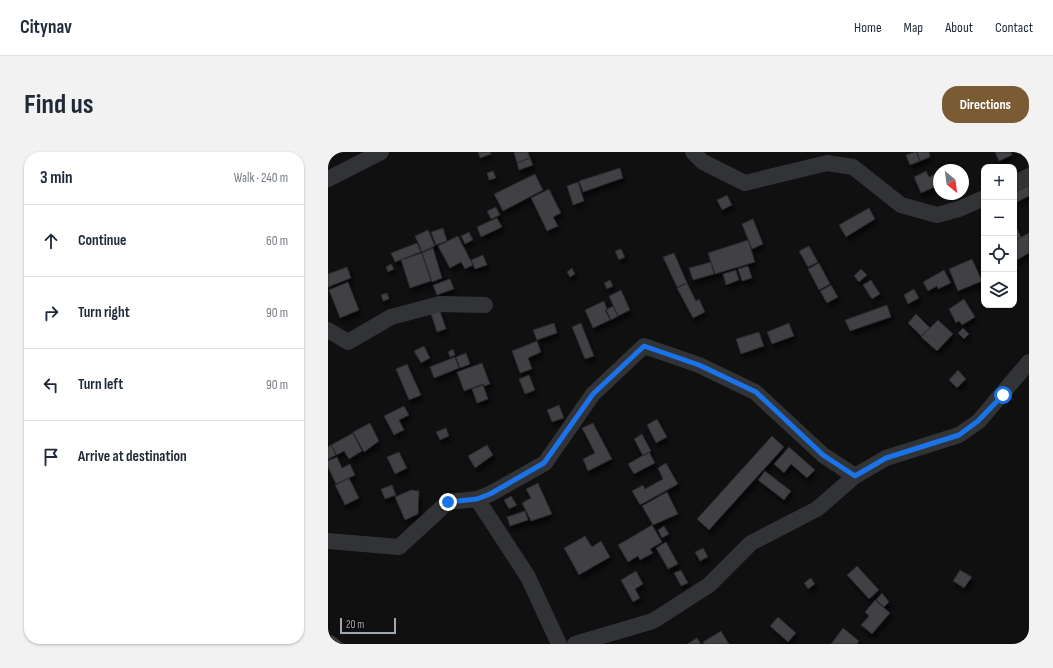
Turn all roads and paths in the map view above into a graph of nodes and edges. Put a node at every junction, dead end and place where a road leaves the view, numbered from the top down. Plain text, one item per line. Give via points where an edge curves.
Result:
1 (381, 152) edge
2 (693, 152) edge
3 (1029, 176) edge
4 (328, 179) edge
5 (1017, 182) edge
6 (981, 199) edge
7 (485, 306) dead end
8 (328, 330) edge
9 (1029, 362) edge
10 (855, 476) junction
11 (477, 499) junction
12 (328, 541) edge
13 (559, 644) edge
14 (575, 644) edge

1 - 4 street
2 - 6 street via 703,162 745,183 827,162 853,166 901,205 937,215
3 - 5 street
7 - 8 street via 440,304 391,317 348,342
9 - 10 street via 1003,395 978,421 959,435 886,458
10 - 11 street via 823,455 756,392 699,365 644,346 593,394 544,463
10 - 14 street via 817,509 751,543 709,585 653,621
11 - 12 street via 448,502 399,547
11 - 13 street via 528,577

